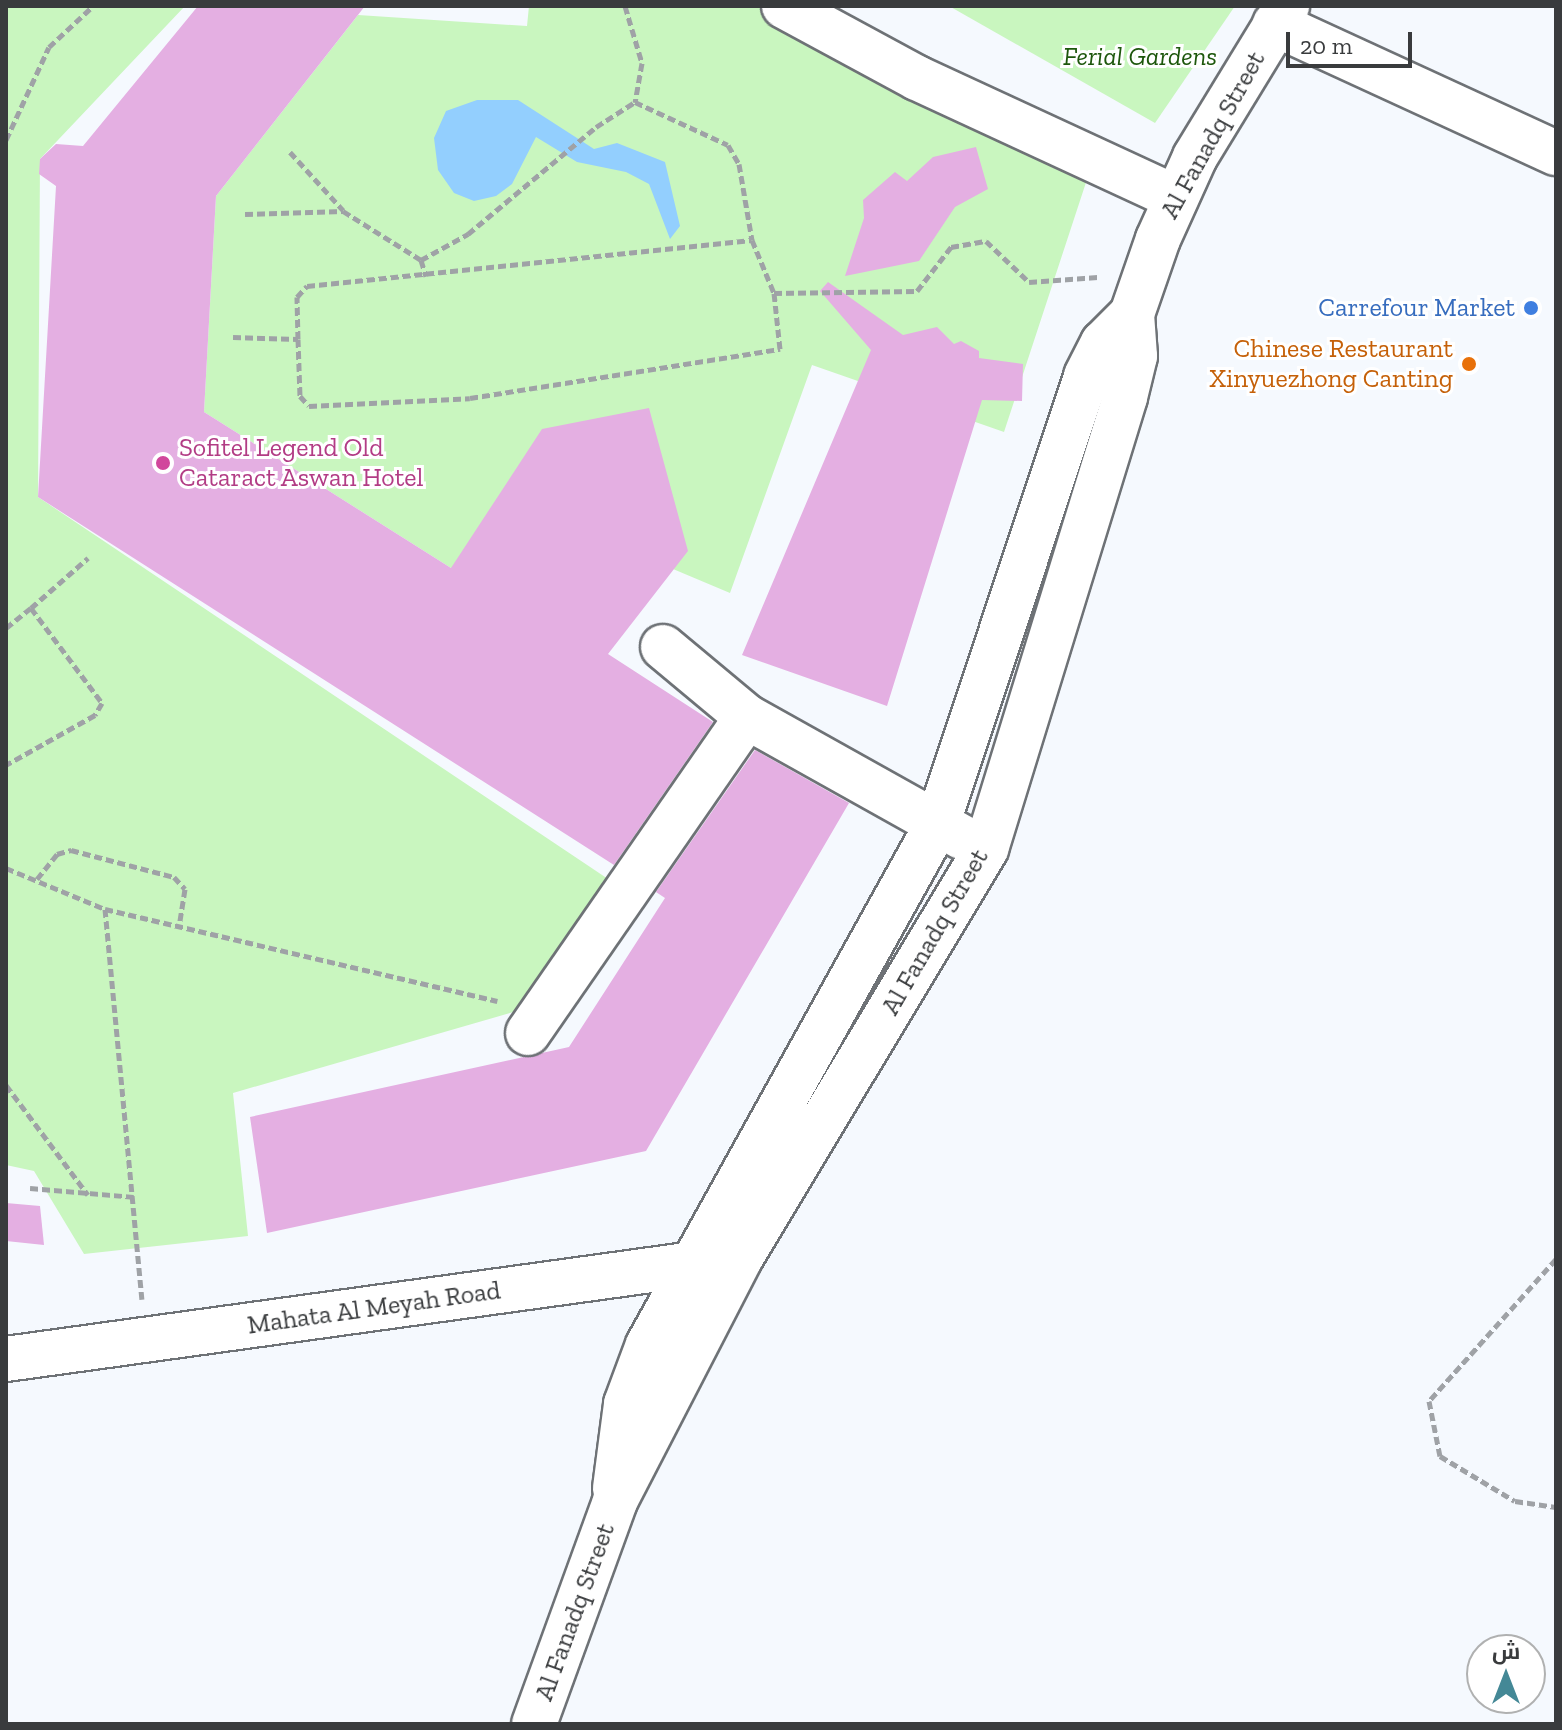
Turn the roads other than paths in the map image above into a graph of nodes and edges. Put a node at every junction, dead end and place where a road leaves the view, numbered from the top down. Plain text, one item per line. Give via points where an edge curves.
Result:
1 (784, 6) edge
2 (1281, 15) edge
3 (1556, 153) edge
4 (1174, 197) junction
5 (1132, 314) junction
6 (663, 647) dead end
7 (747, 717) junction
8 (937, 825) junction
9 (986, 849) junction
10 (537, 1023) road end
11 (741, 1257) junction
12 (688, 1265) junction
13 (6, 1359) edge
14 (615, 1501) junction
15 (534, 1724) edge

1 - 4 street via 917,78
2 - 3 street
2 - 4 street, Al Fanadq Street
4 - 5 street, Al Fanadq Street
5 - 8 street, Al Fanadq Street via 1103,343 1086,376
5 - 9 street, Al Fanadq Street via 1135,356 1125,397
6 - 7 street
7 - 8 street
7 - 10 street
8 - 9 street
8 - 12 street, Al Fanadq Street
9 - 11 street, Al Fanadq Street
11 - 12 street, Mahata Al Meyah Road
11 - 14 street, Al Fanadq Street
12 - 13 street, Mahata Al Meyah Road
12 - 14 street, Al Fanadq Street via 626,1404
14 - 15 street, Al Fanadq Street

